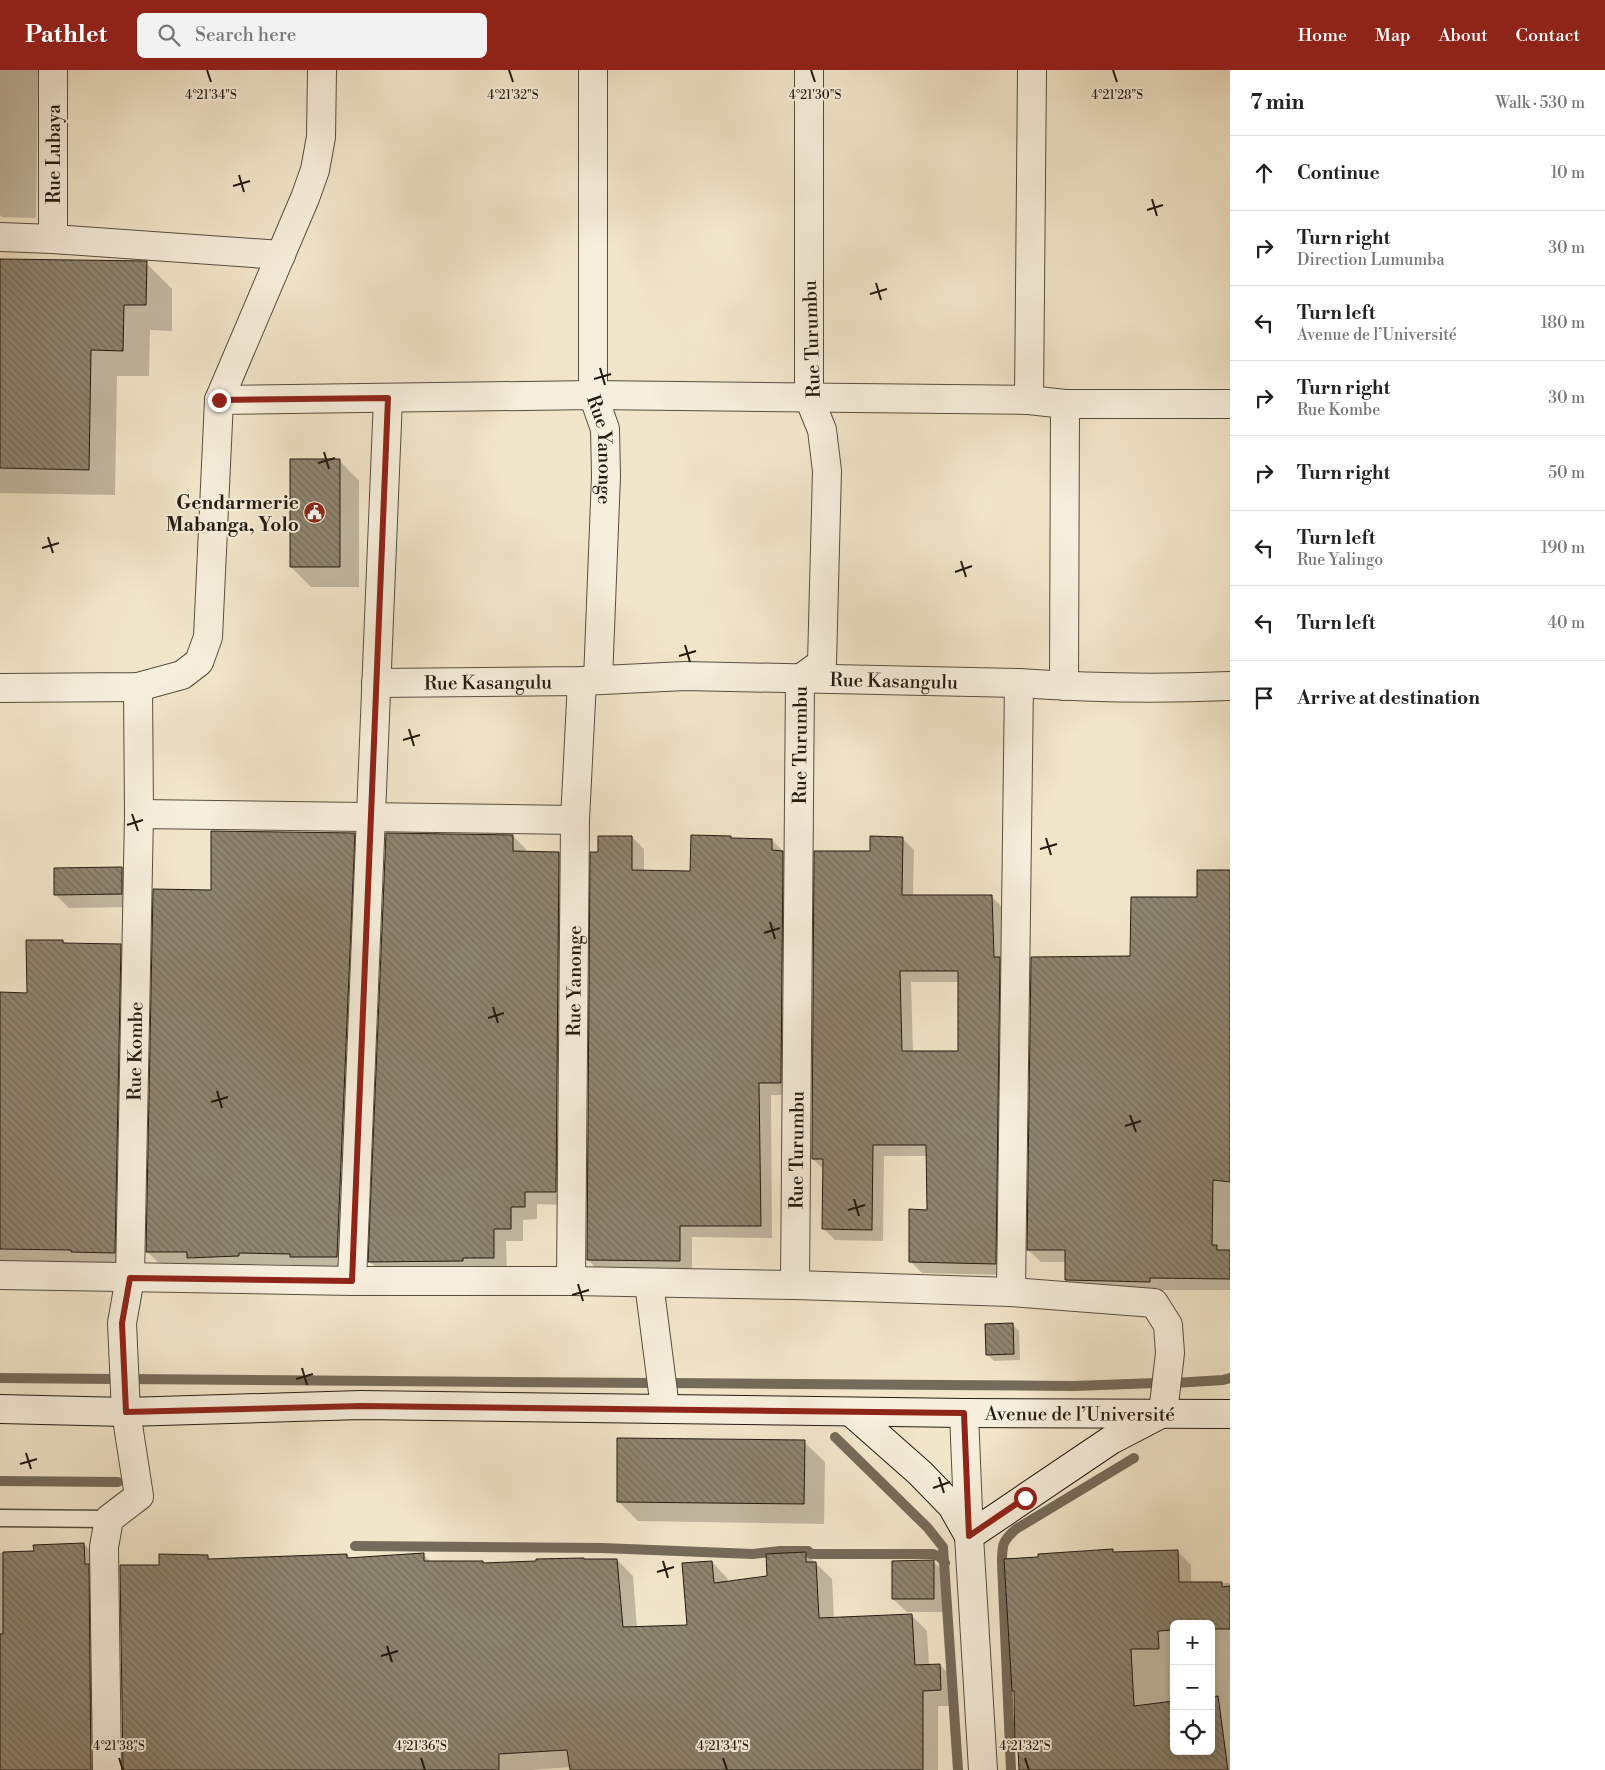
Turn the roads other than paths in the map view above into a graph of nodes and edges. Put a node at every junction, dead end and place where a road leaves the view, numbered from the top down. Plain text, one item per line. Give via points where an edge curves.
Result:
1 (53, 70) edge
2 (322, 70) edge
3 (593, 70) edge
4 (809, 70) edge
5 (1032, 70) edge
6 (0, 237) edge
7 (53, 239) junction
8 (281, 255) junction
9 (593, 395) junction
10 (388, 398) junction
11 (809, 398) junction
12 (219, 400) junction
13 (1029, 400) junction
14 (1065, 404) junction
15 (1230, 404) edge
16 (800, 678) junction
17 (590, 681) junction
18 (376, 683) junction
19 (1019, 683) junction
20 (1064, 686) junction
21 (1230, 686) edge
22 (138, 687) junction
23 (0, 688) edge
24 (138, 814) junction
25 (371, 818) junction
26 (575, 820) junction
27 (0, 1275) edge
28 (130, 1278) junction
29 (352, 1281) junction
30 (571, 1281) junction
31 (649, 1283) junction
32 (795, 1284) junction
33 (1011, 1292) junction
34 (665, 1408) junction
35 (0, 1409) edge
36 (126, 1412) junction
37 (851, 1412) junction
38 (964, 1413) junction
39 (1163, 1413) junction
40 (1230, 1414) edge
41 (0, 1518) edge
42 (109, 1518) junction
43 (969, 1536) junction
44 (107, 1770) edge
45 (983, 1770) edge

1 - 7 street, Rue Lubaya
2 - 8 street via 321,137 315,170
3 - 9 street, Rue Yanonge
4 - 11 street, Rue Turumbu
5 - 13 street
6 - 7 street
7 - 8 street
8 - 12 street
9 - 10 street
9 - 11 street
9 - 17 street, Rue Yanonge via 605,429 606,476
10 - 12 street
10 - 18 street
11 - 13 street
11 - 16 street, Rue Turumbu via 822,430 827,471 822,663
12 - 22 street via 208,637 199,662 182,675
13 - 14 street
14 - 15 street
14 - 20 street
16 - 17 street, Rue Kasangulu via 685,676
16 - 19 street, Rue Kasangulu
16 - 32 street, Rue Turumbu
17 - 18 street, Rue Kasangulu
17 - 26 street, Rue Yanonge
18 - 25 street
19 - 20 street, Rue Kasangulu
19 - 33 street
20 - 21 street, Rue Kasangulu via 1178,689
22 - 23 street
22 - 24 street, Rue Kombe
24 - 25 street
24 - 28 street, Rue Kombe
25 - 26 street
25 - 29 street
26 - 30 street, Rue Yanonge
27 - 28 street
28 - 29 street
28 - 36 street, Rue Kombe via 122,1323
29 - 30 street
30 - 31 street
31 - 32 street
31 - 34 street
32 - 33 street
33 - 39 street via 1154,1303 1168,1324 1170,1353
34 - 36 street, Avenue de l’Université via 361,1406
34 - 37 street, Avenue de l’Université
35 - 36 street, Avenue de l’Université
36 - 42 street, Rue Kombe via 139,1496
37 - 38 street, Avenue de l’Université
37 - 43 street via 952,1506
38 - 39 street, Avenue de l’Université
38 - 43 street
39 - 40 street, Avenue de l’Université
39 - 43 street via 1111,1440
41 - 42 lane
42 - 44 street via 104,1547
43 - 45 street

